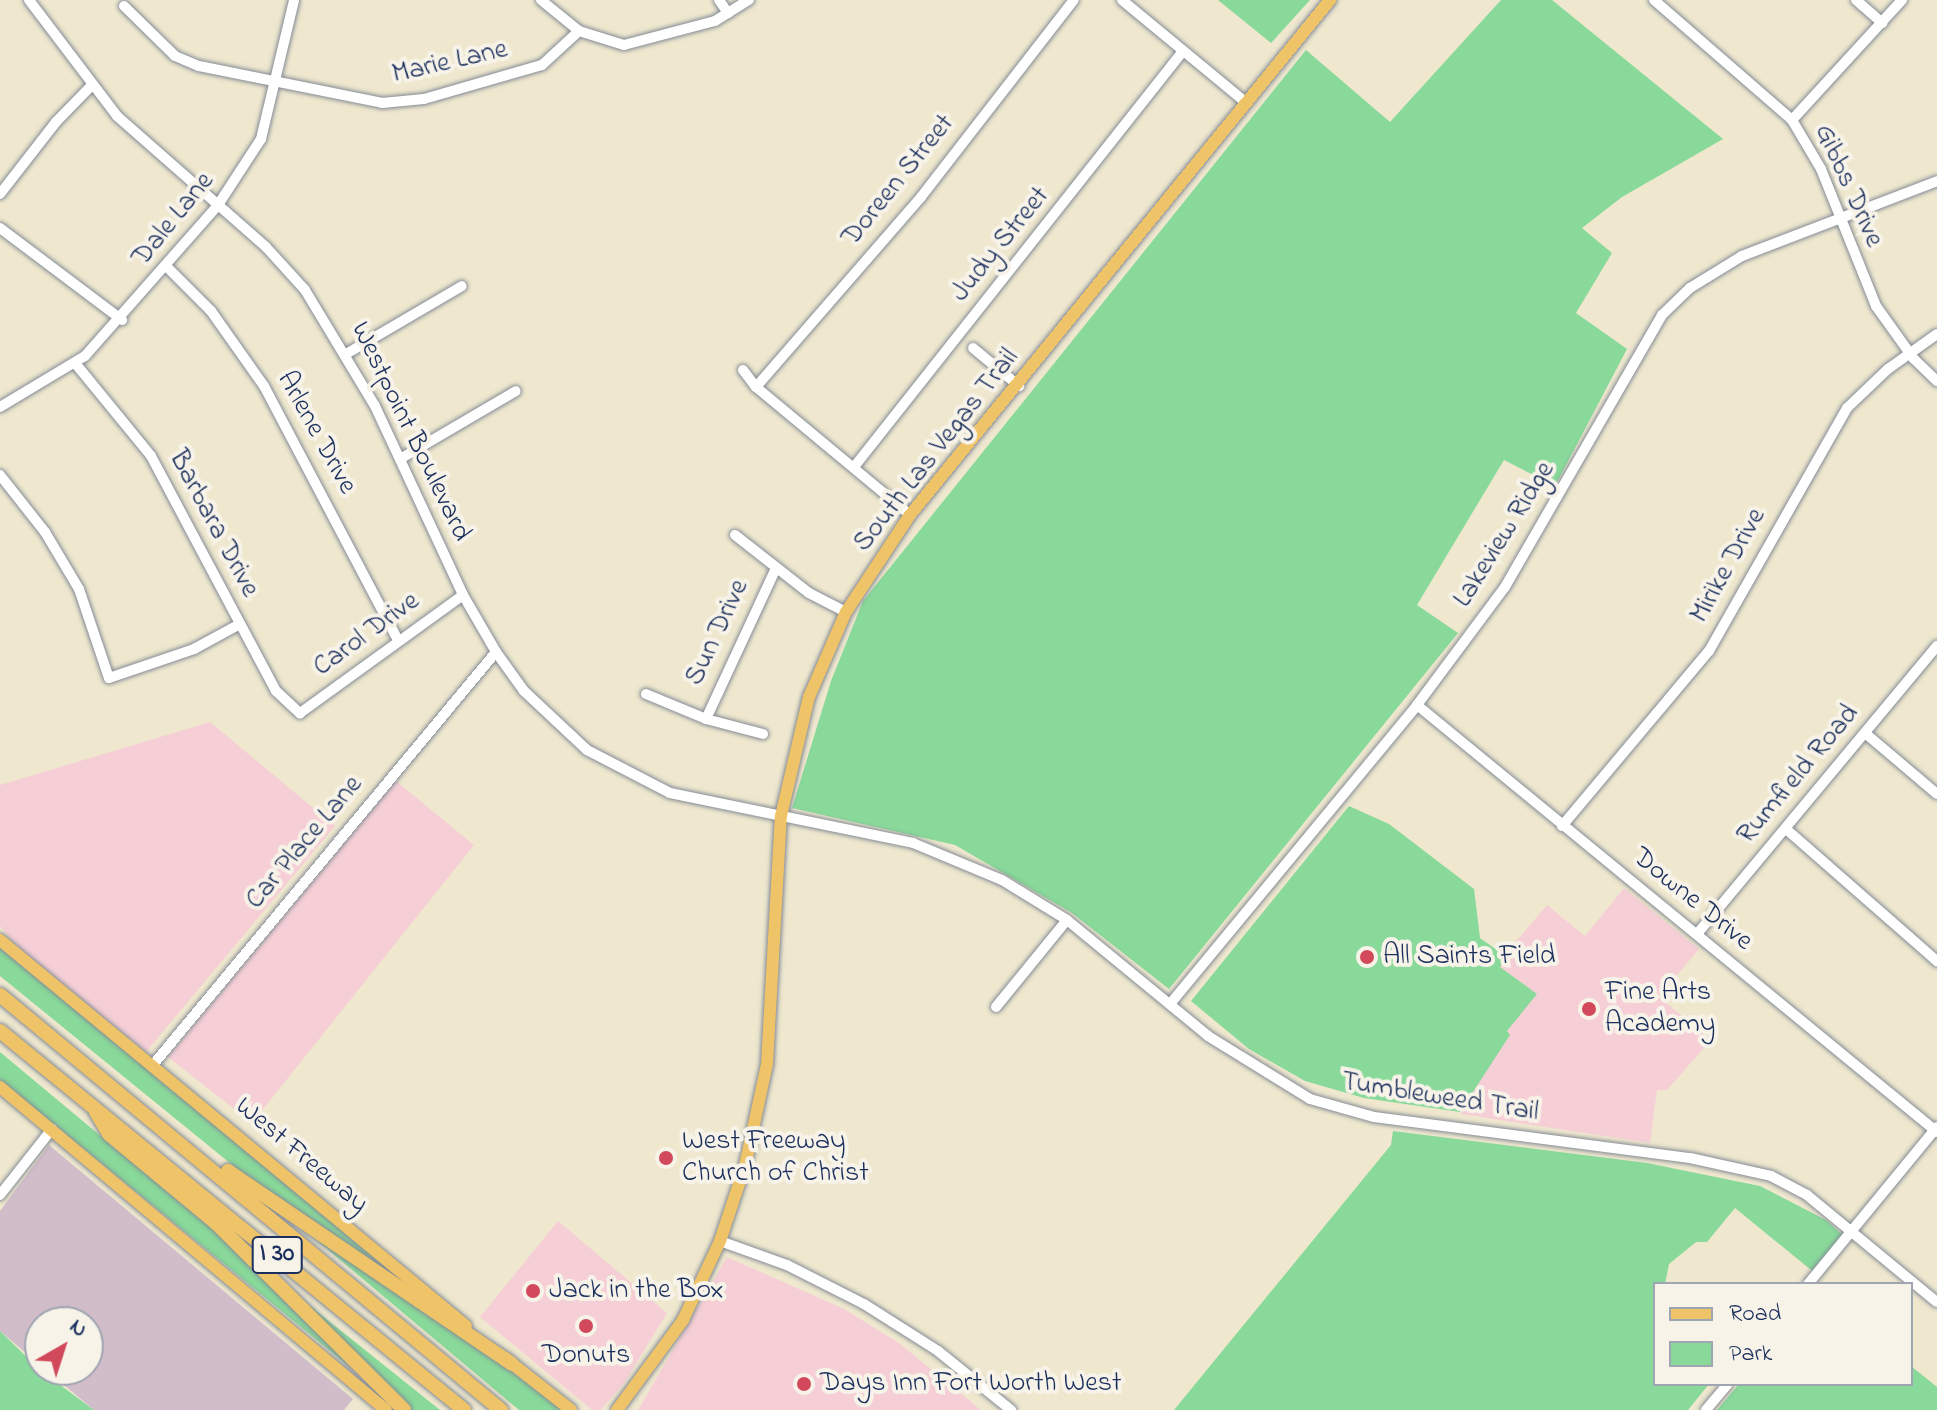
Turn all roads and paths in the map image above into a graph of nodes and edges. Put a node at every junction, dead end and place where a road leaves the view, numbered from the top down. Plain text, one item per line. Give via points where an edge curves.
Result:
1 (29, 0) edge
2 (294, 0) edge
3 (541, 0) edge
4 (719, 0) edge
5 (749, 0) edge
6 (1074, 0) edge
7 (1122, 0) edge
8 (1330, 0) edge
9 (1654, 0) edge
10 (1856, 0) edge
11 (1902, 0) edge
12 (124, 6) dead end
13 (728, 13) junction
14 (1882, 23) junction
15 (579, 31) junction
16 (1183, 51) junction
17 (271, 82) junction
18 (92, 85) junction
19 (1244, 101) junction
20 (1792, 120) junction
21 (1937, 181) edge
22 (0, 194) edge
23 (218, 205) junction
24 (1838, 219) junction
25 (0, 228) edge
26 (167, 267) junction
27 (462, 286) dead end
28 (122, 320) junction
29 (1937, 334) edge
30 (973, 348) dead end
31 (1909, 352) junction
32 (346, 354) junction
33 (75, 363) junction
34 (743, 370) dead end
35 (1937, 381) edge
36 (1019, 386) junction
37 (756, 387) junction
38 (516, 391) dead end
39 (0, 407) edge
40 (400, 459) junction
41 (854, 467) junction
42 (0, 475) edge
43 (910, 515) junction
44 (735, 535) dead end
45 (776, 568) junction
46 (463, 595) junction
47 (846, 612) junction
48 (238, 625) junction
49 (398, 640) junction
50 (1937, 646) edge
51 (496, 652) junction
52 (646, 694) dead end
53 (1417, 705) junction
54 (300, 713) joint
55 (706, 719) junction
56 (1865, 733) junction
57 (763, 734) dead end
58 (1937, 794) edge
59 (781, 816) junction
60 (1562, 826) junction
61 (1786, 829) junction
62 (1067, 920) junction
63 (1697, 934) junction
64 (0, 940) edge
65 (1937, 961) edge
66 (0, 995) edge
67 (1170, 1004) junction
68 (996, 1007) dead end
69 (0, 1031) edge
70 (152, 1066) junction
71 (0, 1087) edge
72 (89, 1101) junction
73 (52, 1129) junction
74 (1936, 1129) edge
75 (191, 1152) junction
76 (0, 1195) edge
77 (1853, 1230) junction
78 (720, 1241) junction
79 (1810, 1282) edge
80 (1937, 1302) edge
81 (512, 1364) junction
82 (1726, 1386) edge
83 (386, 1410) edge
84 (404, 1410) edge
85 (464, 1410) edge
86 (501, 1410) edge
87 (571, 1410) edge
88 (617, 1410) edge
89 (1011, 1410) edge
90 (1706, 1410) edge

1 - 18 street, Westpoint Boulevard
2 - 17 street, Dale Lane
3 - 15 street
4 - 13 street
5 - 13 street
6 - 37 street, Doreen Street via 921,197
7 - 16 street
8 - 19 main road, South Las Vegas Trail
9 - 20 street, Gibbs Drive
10 - 14 street
11 - 14 street
12 - 17 street, Marie Lane via 175,56
13 - 15 street via 624,45
14 - 20 street
15 - 17 street, Marie Lane via 542,65 424,99 382,103
16 - 19 street
16 - 41 street, Judy Street
17 - 23 street, Dale Lane via 261,139
18 - 22 street
18 - 23 street, Westpoint Boulevard via 158,156
19 - 36 main road, South Las Vegas Trail
20 - 24 street, Gibbs Drive via 1821,169
21 - 24 street, Lakeview Ridge
23 - 26 street, Dale Lane
23 - 32 street, Westpoint Boulevard via 305,290
24 - 31 street, Gibbs Drive via 1876,306
24 - 53 street, Lakeview Ridge via 1713,271 1662,315 1526,555
25 - 28 street
26 - 28 street, Dale Lane
26 - 49 street, Arlene Drive via 211,311 264,386
27 - 32 street
28 - 33 street, Dale Lane
29 - 31 street, Mirike Drive
30 - 36 street
31 - 35 street, Gibbs Drive
31 - 60 street, Mirike Drive via 1847,408 1709,651
32 - 40 street, Westpoint Boulevard
33 - 39 street, Dale Lane
33 - 48 street, Barbara Drive via 151,456 183,508
34 - 37 street
36 - 43 main road, South Las Vegas Trail
37 - 41 street
38 - 40 street
40 - 46 street, Westpoint Boulevard
41 - 43 street
42 - 48 street via 45,532 79,589 109,678 194,649
43 - 47 main road, South Las Vegas Trail
44 - 45 street
45 - 47 street
45 - 55 street, Sun Drive
46 - 49 street, Carol Drive
46 - 51 street, Westpoint Boulevard
47 - 59 main road, South Las Vegas Trail via 809,697
48 - 54 street, Barbara Drive via 276,691
49 - 54 street, Carol Drive
50 - 56 street, Rumfield Road
51 - 59 street, Westpoint Boulevard via 544,712 612,767 680,796
51 - 70 street, Car Place Lane
52 - 55 street
53 - 60 street, Downe Drive
53 - 67 street, Lakeview Ridge
55 - 57 street
56 - 58 street
56 - 61 street, Rumfield Road
59 - 62 street, Tumbleweed Trail via 913,843 1002,880
59 - 78 main road, South Las Vegas Trail via 767,1064 745,1166
60 - 63 street, Downe Drive
61 - 63 street, Rumfield Road
61 - 65 street
62 - 67 street, Tumbleweed Trail
62 - 68 street
63 - 74 street, Downe Drive
64 - 70 main road, West Freeway
66 - 75 highway, I 30
67 - 77 street, Tumbleweed Trail via 1257,1071 1338,1109 1741,1168 1795,1189
69 - 72 highway, I 30
70 - 81 main road, West Freeway
71 - 73 main road
72 - 84 highway via 109,1134 216,1223
72 - 85 highway, I 30
73 - 76 street
73 - 83 main road
74 - 77 street
75 - 81 highway via 214,1160
75 - 86 highway, I 30
77 - 79 street
77 - 80 street, Tumbleweed Trail
78 - 88 main road, South Las Vegas Trail via 669,1344
78 - 89 street via 787,1265 864,1304 938,1351
81 - 87 main road, West Freeway
82 - 90 street

